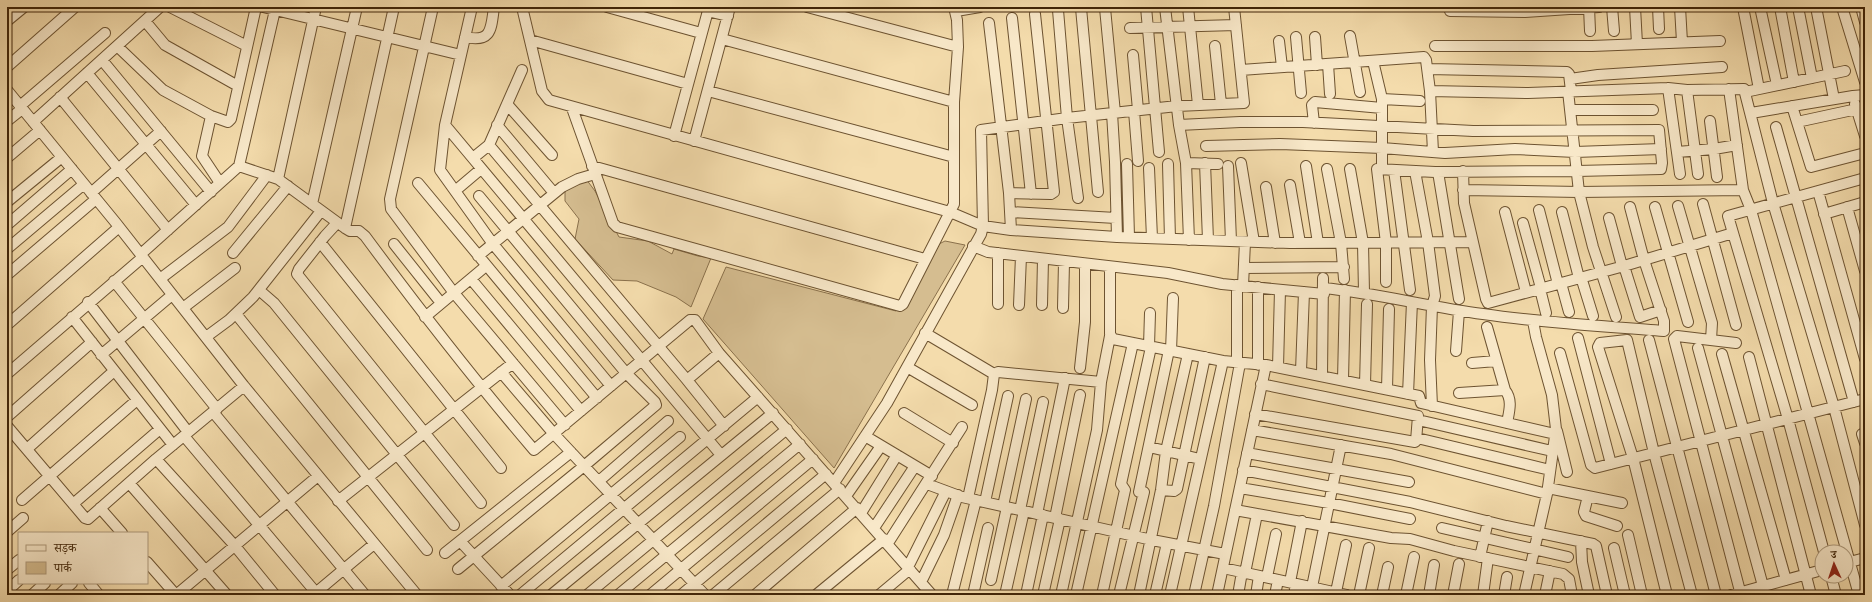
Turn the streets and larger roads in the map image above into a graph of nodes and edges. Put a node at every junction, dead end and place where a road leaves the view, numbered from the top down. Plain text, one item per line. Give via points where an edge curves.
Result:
1 (24, 7) edge
2 (75, 7) edge
3 (160, 7) edge
4 (170, 7) edge
5 (256, 7) edge
6 (264, 7) edge
7 (316, 7) edge
8 (357, 7) edge
9 (394, 7) edge
10 (433, 7) edge
11 (472, 7) edge
12 (494, 7) edge
13 (522, 7) edge
14 (607, 7) edge
15 (807, 7) edge
16 (980, 7) edge
17 (1146, 7) edge
18 (1165, 7) edge
19 (1188, 7) edge
20 (1234, 7) edge
21 (1589, 7) edge
22 (1599, 7) edge
23 (1612, 7) edge
24 (1635, 7) edge
25 (1658, 7) edge
26 (1680, 7) edge
27 (1743, 7) edge
28 (1760, 7) edge
29 (1780, 7) edge
30 (1798, 7) edge
31 (1816, 7) edge
32 (1842, 7) edge
33 (1861, 7) edge
34 (1081, 8) dead end
35 (1105, 8) dead end
36 (1566, 8) edge
37 (708, 9) edge
38 (955, 9) edge
39 (275, 10) junction
40 (1058, 10) dead end
41 (1450, 11) dead end
42 (729, 12) edge
43 (1035, 14) dead end
44 (1012, 18) dead end
45 (314, 19) junction
46 (7, 21) edge
47 (145, 21) junction
48 (1865, 22) edge
49 (989, 23) dead end
50 (1236, 25) junction
51 (1190, 26) junction
52 (1167, 27) junction
53 (1130, 28) dead end
54 (1148, 28) junction
55 (352, 29) junction
56 (1659, 29) dead end
57 (1590, 31) dead end
58 (1614, 31) dead end
59 (105, 33) dead end
60 (701, 33) junction
61 (1350, 36) dead end
62 (388, 37) junction
63 (465, 37) junction
64 (1296, 37) dead end
65 (1316, 38) dead end
66 (722, 39) junction
67 (530, 40) junction
68 (1279, 41) dead end
69 (1720, 41) dead end
70 (1682, 42) junction
71 (1637, 44) junction
72 (117, 46) junction
73 (247, 46) junction
74 (424, 46) junction
75 (1215, 46) dead end
76 (1435, 46) dead end
77 (958, 48) junction
78 (461, 55) junction
79 (1133, 55) dead end
80 (102, 60) junction
81 (1373, 61) junction
82 (1355, 62) junction
83 (1322, 64) junction
84 (1300, 66) junction
85 (1282, 67) junction
86 (1722, 67) dead end
87 (7, 68) edge
88 (1428, 69) junction
89 (522, 70) dead end
90 (1241, 70) junction
91 (1845, 71) dead end
92 (87, 73) junction
93 (1829, 74) junction
94 (1812, 78) junction
95 (1570, 79) junction
96 (1794, 82) junction
97 (1865, 82) edge
98 (688, 84) junction
99 (1777, 85) junction
100 (238, 86) junction
101 (1668, 88) junction
102 (1729, 89) junction
103 (1759, 89) junction
104 (7, 90) edge
105 (1430, 90) junction
106 (1686, 90) junction
107 (708, 91) junction
108 (1570, 91) junction
109 (1360, 92) dead end
110 (1745, 92) junction
111 (1301, 93) dead end
112 (1330, 94) dead end
113 (1865, 95) edge
114 (1853, 96) junction
115 (60, 97) junction
116 (1834, 99) junction
117 (1420, 101) dead end
118 (954, 102) junction
119 (507, 104) junction
120 (1221, 104) junction
121 (1382, 104) junction
122 (1198, 105) junction
123 (1177, 106) junction
124 (1792, 106) junction
125 (21, 108) junction
126 (572, 108) junction
127 (1156, 108) junction
128 (1857, 109) junction
129 (1136, 110) junction
130 (1570, 110) junction
131 (1653, 110) dead end
132 (1114, 113) junction
133 (1750, 114) junction
134 (1091, 115) junction
135 (211, 116) junction
136 (1067, 118) junction
137 (7, 121) edge
138 (1046, 121) junction
139 (1710, 121) dead end
140 (33, 122) junction
141 (1797, 122) junction
142 (1314, 123) junction
143 (445, 125) junction
144 (498, 125) junction
145 (1023, 125) junction
146 (1179, 125) junction
147 (1382, 126) junction
148 (1776, 127) dead end
149 (1001, 128) junction
150 (1432, 129) junction
151 (40, 130) junction
152 (160, 131) junction
153 (1572, 131) junction
154 (674, 136) junction
155 (1865, 136) edge
156 (694, 142) junction
157 (146, 144) junction
158 (489, 145) junction
159 (1737, 145) junction
160 (1206, 146) dead end
161 (1382, 148) junction
162 (1661, 149) junction
163 (1714, 149) junction
164 (1695, 150) junction
165 (1159, 152) dead end
166 (1433, 152) junction
167 (1575, 152) junction
168 (1677, 152) junction
169 (1865, 153) edge
170 (552, 155) dead end
171 (62, 157) junction
172 (954, 157) junction
173 (7, 158) edge
174 (473, 158) junction
175 (1138, 161) dead end
176 (1186, 162) junction
177 (1205, 163) junction
178 (1127, 164) dead end
179 (1168, 164) dead end
180 (1218, 164) dead end
181 (1241, 164) dead end
182 (239, 166) junction
183 (1228, 166) dead end
184 (1306, 166) dead end
185 (118, 168) junction
186 (1149, 168) dead end
187 (72, 169) junction
188 (481, 169) junction
189 (1327, 169) dead end
190 (1350, 169) dead end
191 (1382, 169) junction
192 (593, 170) junction
193 (1394, 170) junction
194 (1415, 171) junction
195 (1463, 171) junction
196 (1577, 171) junction
197 (1438, 172) junction
198 (1680, 174) dead end
199 (1698, 174) dead end
200 (268, 175) junction
201 (1717, 177) dead end
202 (1865, 178) edge
203 (278, 179) junction
204 (220, 183) junction
205 (418, 183) dead end
206 (84, 184) junction
207 (1290, 185) dead end
208 (288, 186) junction
209 (1266, 187) dead end
210 (1463, 190) junction
211 (1744, 190) junction
212 (455, 191) junction
213 (1818, 191) junction
214 (211, 192) junction
215 (1098, 192) dead end
216 (1579, 192) junction
217 (554, 193) junction
218 (1010, 193) junction
219 (1031, 194) junction
220 (94, 196) junction
221 (479, 196) dead end
222 (1078, 198) dead end
223 (1795, 198) junction
224 (7, 202) edge
225 (1865, 202) edge
226 (1773, 203) junction
227 (1703, 204) dead end
228 (196, 205) junction
229 (539, 205) junction
230 (1678, 206) dead end
231 (1630, 207) dead end
232 (1655, 207) dead end
233 (1847, 207) junction
234 (316, 208) junction
235 (1539, 210) dead end
236 (1751, 210) junction
237 (950, 212) junction
238 (1010, 212) junction
239 (1505, 212) dead end
240 (1562, 212) dead end
241 (1824, 214) junction
242 (1116, 218) junction
243 (1609, 218) dead end
244 (523, 219) junction
245 (1523, 223) dead end
246 (7, 225) edge
247 (341, 226) junction
248 (983, 226) junction
249 (119, 227) junction
250 (168, 230) junction
251 (1011, 230) junction
252 (508, 231) junction
253 (1734, 233) junction
254 (1117, 237) junction
255 (1129, 238) junction
256 (1152, 238) junction
257 (1170, 239) junction
258 (1712, 239) junction
259 (1189, 240) junction
260 (1208, 240) junction
261 (1231, 241) junction
262 (320, 242) junction
263 (1249, 242) junction
264 (1404, 242) junction
265 (1428, 242) junction
266 (1450, 242) junction
267 (1473, 242) junction
268 (1275, 243) junction
269 (1300, 243) junction
270 (1318, 243) junction
271 (1341, 243) junction
272 (1363, 243) junction
273 (1386, 243) junction
274 (394, 244) dead end
275 (493, 244) junction
276 (973, 246) junction
277 (1690, 246) junction
278 (7, 249) edge
279 (233, 253) dead end
280 (998, 253) junction
281 (1667, 253) junction
282 (142, 255) junction
283 (478, 256) junction
284 (1022, 256) junction
285 (1043, 259) junction
286 (925, 260) junction
287 (1644, 260) junction
288 (1064, 262) junction
289 (1085, 264) junction
290 (486, 266) junction
291 (1623, 266) junction
292 (1110, 267) junction
293 (1344, 267) junction
294 (1864, 267) edge
295 (235, 268) dead end
296 (1244, 268) junction
297 (1602, 272) junction
298 (7, 275) edge
299 (1580, 278) junction
300 (160, 279) junction
301 (471, 279) junction
302 (1344, 279) dead end
303 (114, 281) junction
304 (1386, 282) dead end
305 (1560, 283) junction
306 (1240, 285) junction
307 (1258, 287) junction
308 (1324, 287) junction
309 (1540, 288) junction
310 (259, 290) junction
311 (1280, 290) junction
312 (1345, 290) junction
313 (1410, 290) dead end
314 (1304, 292) junction
315 (1364, 292) junction
316 (1526, 292) junction
317 (454, 293) junction
318 (172, 295) junction
319 (1173, 298) dead end
320 (1459, 299) dead end
321 (88, 302) junction
322 (1412, 302) junction
323 (441, 303) junction
324 (998, 304) dead end
325 (1367, 304) dead end
326 (1019, 305) dead end
327 (1042, 305) dead end
328 (1432, 306) junction
329 (183, 308) junction
330 (1063, 308) dead end
331 (1389, 309) dead end
332 (1661, 310) junction
333 (1458, 311) junction
334 (1569, 312) dead end
335 (1150, 313) dead end
336 (1546, 313) dead end
337 (236, 314) junction
338 (1593, 316) dead end
339 (72, 317) junction
340 (425, 317) junction
341 (1616, 317) dead end
342 (144, 319) junction
343 (1533, 321) junction
344 (1688, 322) dead end
345 (7, 324) edge
346 (1736, 325) dead end
347 (1487, 327) dead end
348 (925, 333) junction
349 (1110, 336) junction
350 (206, 337) junction
351 (1578, 338) dead end
352 (1649, 340) dead end
353 (1711, 340) junction
354 (118, 341) junction
355 (92, 342) junction
356 (1133, 343) junction
357 (1736, 343) dead end
358 (658, 346) junction
359 (1150, 346) junction
360 (1698, 348) dead end
361 (1170, 350) junction
362 (1456, 351) dead end
363 (719, 353) junction
364 (1560, 353) dead end
365 (1188, 354) junction
366 (1722, 354) dead end
367 (102, 355) junction
368 (1205, 357) junction
369 (1749, 358) dead end
370 (1865, 359) edge
371 (642, 360) junction
372 (1223, 361) junction
373 (1496, 361) junction
374 (513, 363) junction
375 (1239, 363) junction
376 (1472, 363) dead end
377 (1262, 365) junction
378 (907, 367) junction
379 (1278, 367) junction
380 (1080, 368) dead end
381 (1301, 371) junction
382 (114, 372) junction
383 (501, 372) junction
384 (626, 373) junction
385 (7, 374) edge
386 (994, 374) junction
387 (1322, 376) junction
388 (1065, 378) junction
389 (687, 380) junction
390 (1343, 380) junction
391 (1101, 382) junction
392 (1261, 384) junction
393 (1365, 385) junction
394 (244, 386) junction
395 (611, 386) junction
396 (481, 389) junction
397 (1387, 389) junction
398 (1505, 390) junction
399 (1459, 393) dead end
400 (1408, 394) junction
401 (1080, 395) dead end
402 (1008, 396) dead end
403 (758, 397) junction
404 (596, 398) junction
405 (1026, 399) dead end
406 (1865, 399) edge
407 (137, 400) junction
408 (1043, 402) dead end
409 (1854, 402) junction
410 (972, 404) dead end
411 (1432, 406) junction
412 (1834, 407) junction
413 (215, 410) junction
414 (454, 410) junction
415 (580, 411) junction
416 (772, 413) junction
417 (904, 413) dead end
418 (1809, 413) junction
419 (1255, 414) junction
420 (7, 417) edge
421 (1788, 419) junction
422 (1418, 420) junction
423 (668, 421) dead end
424 (1507, 424) junction
425 (1767, 424) junction
426 (565, 425) junction
427 (7, 426) edge
428 (724, 426) junction
429 (962, 427) dead end
430 (1336, 428) junction
431 (160, 429) junction
432 (787, 430) junction
433 (1252, 430) junction
434 (1742, 430) junction
435 (425, 432) junction
436 (1555, 432) junction
437 (186, 434) junction
438 (554, 434) junction
439 (865, 436) junction
440 (1721, 436) junction
441 (680, 437) dead end
442 (1417, 438) junction
443 (708, 439) junction
444 (1701, 441) junction
445 (953, 443) junction
446 (800, 444) junction
447 (1336, 444) junction
448 (174, 445) junction
449 (881, 446) junction
450 (1149, 447) junction
451 (1676, 447) junction
452 (27, 449) junction
453 (1166, 451) junction
454 (1552, 451) junction
455 (571, 452) junction
456 (1247, 453) junction
457 (1654, 453) junction
458 (396, 455) junction
459 (722, 455) junction
460 (897, 455) junction
461 (1184, 455) junction
462 (1633, 458) junction
463 (156, 459) junction
464 (813, 459) junction
465 (1200, 459) junction
466 (1611, 464) junction
467 (584, 466) junction
468 (915, 466) junction
469 (501, 468) dead end
470 (1336, 469) junction
471 (1243, 470) junction
472 (1550, 470) junction
473 (1567, 472) dead end
474 (826, 474) junction
475 (318, 476) junction
476 (50, 477) junction
477 (367, 478) junction
478 (929, 480) junction
479 (599, 481) junction
480 (1410, 482) dead end
481 (129, 483) junction
482 (1332, 486) junction
483 (1240, 488) junction
484 (840, 489) junction
485 (1161, 490) junction
486 (946, 491) junction
487 (1547, 491) junction
488 (611, 494) junction
489 (958, 495) junction
490 (1588, 496) junction
491 (22, 500) dead end
492 (338, 500) junction
493 (976, 500) junction
494 (288, 502) junction
495 (1329, 502) junction
496 (481, 503) dead end
497 (1622, 503) dead end
498 (73, 504) junction
499 (1005, 507) junction
500 (100, 508) junction
501 (625, 509) junction
502 (859, 510) junction
503 (1022, 510) junction
504 (1235, 510) junction
505 (1257, 514) junction
506 (1040, 515) junction
507 (23, 518) dead end
508 (1057, 519) junction
509 (1410, 519) dead end
510 (1302, 521) junction
511 (1488, 521) junction
512 (639, 523) junction
513 (1077, 523) junction
514 (260, 525) junction
515 (454, 525) dead end
516 (1324, 525) junction
517 (1865, 525) edge
518 (1092, 526) junction
519 (1617, 526) dead end
520 (874, 528) junction
521 (988, 528) dead end
522 (1442, 528) dead end
523 (7, 532) edge
524 (121, 532) edge
525 (1116, 532) junction
526 (1538, 532) junction
527 (1276, 534) dead end
528 (1628, 535) dead end
529 (1133, 536) junction
530 (1484, 538) junction
531 (654, 539) junction
532 (1152, 540) junction
533 (460, 541) junction
534 (886, 541) junction
535 (1581, 541) junction
536 (1168, 543) junction
537 (374, 544) junction
538 (1822, 544) edge
539 (1843, 544) edge
540 (1346, 545) dead end
541 (235, 546) junction
542 (1180, 546) junction
543 (1368, 548) dead end
544 (1614, 548) dead end
545 (1534, 549) junction
546 (427, 550) dead end
547 (1205, 550) junction
548 (445, 553) dead end
549 (667, 554) junction
550 (1226, 554) junction
551 (473, 556) junction
552 (1414, 557) dead end
553 (1484, 557) junction
554 (1568, 557) dead end
555 (1865, 558) edge
556 (18, 561) edge
557 (1854, 561) edge
558 (148, 563) edge
559 (1459, 564) dead end
560 (1434, 565) dead end
561 (1388, 567) dead end
562 (1530, 567) junction
563 (909, 568) junction
564 (1223, 568) junction
565 (458, 569) dead end
566 (681, 569) junction
567 (7, 570) edge
568 (344, 570) junction
569 (207, 571) junction
570 (1550, 571) junction
571 (1243, 572) junction
572 (1814, 572) edge
573 (1806, 574) junction
574 (1263, 577) junction
575 (1507, 577) dead end
576 (991, 580) dead end
577 (1278, 580) junction
578 (1786, 580) junction
579 (1854, 580) edge
580 (18, 581) edge
581 (921, 582) junction
582 (1293, 583) junction
583 (44, 584) edge
584 (71, 584) edge
585 (695, 584) junction
586 (1833, 584) edge
587 (501, 586) junction
588 (1763, 586) junction
589 (1313, 590) edge
590 (7, 591) edge
591 (1336, 592) junction
592 (316, 594) edge
593 (973, 594) edge
594 (1738, 594) edge
595 (32, 595) edge
596 (59, 595) edge
597 (176, 595) edge
598 (227, 595) edge
599 (276, 595) edge
600 (365, 595) edge
601 (417, 595) edge
602 (510, 595) edge
603 (520, 595) edge
604 (551, 595) edge
605 (587, 595) edge
606 (618, 595) edge
607 (650, 595) edge
608 (681, 595) edge
609 (705, 595) edge
610 (713, 595) edge
611 (755, 595) edge
612 (816, 595) edge
613 (879, 595) edge
614 (932, 595) edge
615 (952, 595) edge
616 (984, 595) edge
617 (1005, 595) edge
618 (1026, 595) edge
619 (1043, 595) edge
620 (1061, 595) edge
621 (1076, 595) edge
622 (1102, 595) edge
623 (1119, 595) edge
624 (1139, 595) edge
625 (1155, 595) edge
626 (1170, 595) edge
627 (1194, 595) edge
628 (1217, 595) edge
629 (1238, 595) edge
630 (1256, 595) edge
631 (1275, 595) edge
632 (1294, 595) edge
633 (1347, 595) edge
634 (1359, 595) edge
635 (1382, 595) edge
636 (1406, 595) edge
637 (1429, 595) edge
638 (1452, 595) edge
639 (1483, 595) edge
640 (1504, 595) edge
641 (1524, 595) edge
642 (1546, 595) edge
643 (1572, 595) edge
644 (1588, 595) edge
645 (1607, 595) edge
646 (1625, 595) edge
647 (1642, 595) edge
648 (1667, 595) edge
649 (1692, 595) edge
650 (1716, 595) edge
651 (1811, 595) edge
652 (1836, 595) edge
653 (1859, 595) edge

1 - 46 street
2 - 87 street
3 - 47 street
4 - 73 street
5 - 73 street
6 - 39 street
7 - 45 street
8 - 55 street
9 - 62 street
10 - 74 street
11 - 63 street
12 - 63 street via 488,34 477,40
13 - 67 street
14 - 60 street
15 - 77 street
16 - 38 street
17 - 54 street
18 - 52 street
19 - 51 street
20 - 50 street
21 - 22 street
21 - 36 street
21 - 57 street
23 - 58 street
24 - 71 street
25 - 56 street
26 - 70 street
27 - 103 street
28 - 99 street
29 - 96 street
30 - 94 street
31 - 93 street
32 - 97 street
33 - 48 street
34 - 134 street
35 - 132 street
36 - 41 street via 1525,12
37 - 42 street
37 - 60 street
38 - 77 street
39 - 45 street
39 - 182 street
40 - 136 street
42 - 66 street
43 - 138 street
44 - 145 street
45 - 55 street
45 - 203 street
47 - 72 street
47 - 100 street via 165,45
49 - 149 street
50 - 51 street
50 - 90 street
51 - 52 street
51 - 122 street
52 - 54 street
52 - 123 street
53 - 54 street
54 - 127 street
55 - 62 street
55 - 234 street
59 - 125 street
60 - 98 street
61 - 82 street
62 - 74 street
62 - 247 street
63 - 78 street
64 - 84 street
65 - 83 street
66 - 107 street
66 - 118 street
67 - 98 street
67 - 126 street via 545,97
68 - 85 street
69 - 70 street
70 - 71 street
71 - 76 street
72 - 80 street
72 - 135 street via 163,90
73 - 100 street
74 - 78 street
74 - 317 street via 390,205 394,215
75 - 120 street
77 - 118 street
78 - 143 street
79 - 129 street
80 - 92 street
80 - 152 street
81 - 82 street
81 - 88 street via 1424,57
81 - 121 street
82 - 83 street
82 - 109 street
83 - 84 street
83 - 112 street
84 - 85 street
84 - 111 street
85 - 90 street
86 - 95 street
88 - 95 street via 1567,72
88 - 105 street
89 - 119 street
90 - 120 street via 1244,102
91 - 93 street
92 - 115 street
92 - 157 street
93 - 94 street
93 - 116 street
94 - 96 street
95 - 108 street
96 - 99 street
98 - 154 street
99 - 103 street
100 - 135 street via 229,122
101 - 106 street
101 - 108 street
101 - 168 street
102 - 106 street
102 - 110 street via 1744,89
102 - 159 street
103 - 110 street
104 - 125 street
105 - 108 street via 1528,93
105 - 150 street
106 - 164 street
107 - 156 street
107 - 172 street
108 - 130 street
110 - 133 street
113 - 114 street
114 - 116 street
114 - 128 street
115 - 140 street
115 - 185 street
116 - 124 street
117 - 121 street
118 - 172 street
119 - 144 street
119 - 170 street
120 - 122 street
121 - 142 street via 1315,102 1312,105
121 - 147 street
122 - 123 street
123 - 127 street
123 - 146 street
124 - 133 street
124 - 141 street
125 - 137 street
125 - 140 street
126 - 154 street
126 - 192 street
127 - 129 street
127 - 165 street
128 - 141 street
128 - 155 street
129 - 132 street
129 - 175 street
130 - 131 street
130 - 153 street
132 - 134 street
132 - 242 street
133 - 226 street
134 - 136 street
134 - 215 street
135 - 204 street via 202,156
136 - 138 street
136 - 222 street
138 - 145 street
138 - 219 street via 1054,192
139 - 163 street
140 - 151 street
141 - 169 street via 1811,167
142 - 146 street via 1240,122
142 - 147 street
143 - 174 street
143 - 212 street via 440,170
144 - 158 street
144 - 217 street
145 - 149 street
145 - 219 street
146 - 176 street
147 - 150 street
147 - 161 street
148 - 223 street
149 - 218 street
149 - 248 street via 981,131
150 - 153 street
150 - 166 street
151 - 171 street
151 - 173 street
152 - 157 street
152 - 214 street
153 - 162 street via 1657,129 1660,131
153 - 167 street
154 - 156 street
156 - 237 street
157 - 185 street
157 - 228 street
158 - 174 street
158 - 229 street
159 - 163 street
159 - 211 street
160 - 161 street via 1280,144
161 - 166 street
161 - 191 street
162 - 167 street
162 - 196 street via 1661,168
163 - 164 street
163 - 201 street
164 - 168 street
164 - 199 street
166 - 167 street via 1515,149
167 - 196 street
168 - 198 street
171 - 187 street
171 - 224 street
172 - 237 street via 954,204
174 - 188 street
176 - 177 street
176 - 259 street
177 - 180 street
177 - 260 street
178 - 255 street
179 - 257 street
181 - 263 street
182 - 200 street
182 - 204 street
183 - 261 street
184 - 270 street
185 - 220 street
185 - 250 street
186 - 256 street
187 - 206 street
187 - 246 street
188 - 212 street
188 - 244 street
189 - 271 street
190 - 272 street
191 - 193 street
191 - 273 street via 1376,169
192 - 217 street
192 - 286 street
192 - 286 street via 612,223 619,229 897,306 903,304
193 - 194 street
193 - 264 street
194 - 197 street
194 - 265 street
195 - 196 street
195 - 197 street
195 - 210 street
196 - 216 street
197 - 266 street
200 - 203 street
200 - 300 street via 228,227
202 - 213 street
203 - 208 street
204 - 214 street
205 - 283 street
206 - 220 street
206 - 278 street
207 - 269 street
208 - 234 street
208 - 279 street
209 - 268 street
210 - 216 street
210 - 267 street
211 - 216 street
211 - 236 street
212 - 275 street
213 - 223 street
213 - 241 street
214 - 228 street
216 - 297 street
217 - 229 street
218 - 219 street
218 - 238 street
220 - 249 street
220 - 298 street
221 - 252 street
223 - 226 street
223 - 409 street
225 - 233 street
226 - 236 street
226 - 412 street
227 - 258 street
228 - 250 street
229 - 244 street
229 - 358 street
230 - 277 street
231 - 287 street
232 - 281 street
233 - 241 street
233 - 294 street
234 - 247 street
234 - 310 street
235 - 305 street
236 - 253 street via 1728,216
236 - 418 street
237 - 248 street
237 - 286 street
238 - 242 street
238 - 251 street
239 - 316 street
240 - 299 street
241 - 370 street
242 - 254 street
243 - 291 street
244 - 252 street
244 - 371 street
245 - 309 street
247 - 262 street
247 - 340 street via 350,231 359,231 365,236
248 - 251 street
248 - 276 street
249 - 282 street
249 - 345 street
250 - 282 street
251 - 254 street
252 - 275 street
252 - 384 street
253 - 258 street
253 - 421 street
254 - 255 street
255 - 256 street
256 - 257 street
257 - 259 street
258 - 277 street
258 - 346 street
259 - 260 street
260 - 261 street
261 - 263 street
262 - 414 street
262 - 435 street via 297,274
263 - 268 street
263 - 296 street
264 - 265 street
264 - 273 street
264 - 313 street
265 - 266 street
265 - 328 street via 1434,296
266 - 267 street
266 - 320 street
267 - 316 street via 1487,302
268 - 269 street
269 - 270 street
270 - 271 street
271 - 272 street
271 - 293 street
272 - 273 street
272 - 315 street
273 - 304 street
274 - 323 street
275 - 283 street
275 - 395 street
276 - 280 street
276 - 348 street
277 - 281 street
277 - 353 street via 1712,323
280 - 284 street
280 - 324 street
281 - 287 street
281 - 344 street
282 - 300 street
282 - 303 street
283 - 290 street
284 - 285 street
284 - 326 street
285 - 288 street
285 - 327 street
287 - 291 street
287 - 332 street
288 - 289 street
288 - 330 street
289 - 292 street
289 - 380 street via 1085,322
290 - 301 street
290 - 404 street
291 - 297 street
291 - 332 street via 1640,317
292 - 306 street via 1168,273
292 - 349 street
293 - 296 street
293 - 302 street
295 - 329 street
296 - 306 street
297 - 299 street
297 - 341 street
299 - 305 street
299 - 338 street
300 - 318 street
301 - 317 street
301 - 415 street
303 - 321 street
303 - 342 street
305 - 309 street
305 - 334 street
306 - 307 street
306 - 375 street
307 - 311 street
307 - 377 street
308 - 312 street
308 - 314 street
308 - 387 street
309 - 316 street
309 - 336 street
310 - 337 street
310 - 458 street via 274,303
311 - 314 street
311 - 379 street
312 - 315 street
312 - 390 street
314 - 381 street
315 - 322 street
317 - 323 street
317 - 374 street
318 - 329 street
318 - 342 street
319 - 361 street
321 - 339 street
321 - 354 street
322 - 328 street
322 - 400 street
323 - 340 street
325 - 393 street
328 - 333 street
328 - 411 street
329 - 350 street
331 - 397 street
332 - 343 street via 1664,331
333 - 343 street
333 - 362 street
335 - 359 street
337 - 350 street
337 - 477 street
339 - 355 street
339 - 385 street
340 - 396 street
342 - 354 street
342 - 413 street
343 - 436 street via 1552,395
347 - 373 street
348 - 378 street
348 - 386 street
349 - 356 street
349 - 391 street
350 - 394 street
351 - 466 street
352 - 451 street
353 - 357 street
353 - 444 street via 1677,336 1674,339
354 - 367 street
354 - 437 street
355 - 367 street
355 - 420 street
356 - 359 street
356 - 518 street
358 - 363 street via 693,319
358 - 371 street
358 - 389 street
359 - 361 street
359 - 525 street via 1121,485 1125,490
360 - 440 street
361 - 365 street
361 - 450 street
363 - 389 street
363 - 403 street
364 - 466 street via 1591,465 1595,468
365 - 368 street
365 - 453 street
366 - 434 street
367 - 382 street
368 - 372 street
368 - 461 street
369 - 425 street
371 - 384 street
371 - 443 street
372 - 375 street
372 - 465 street
373 - 376 street
373 - 398 street
374 - 383 street
374 - 426 street
375 - 377 street
375 - 547 street
377 - 379 street
377 - 392 street
378 - 410 street
378 - 439 street
379 - 381 street
381 - 387 street
382 - 407 street
382 - 452 street
383 - 396 street
383 - 438 street
384 - 395 street
384 - 467 street via 656,405
386 - 388 street via 998,372
386 - 493 street
387 - 390 street
388 - 391 street
388 - 506 street
389 - 428 street
390 - 393 street
391 - 513 street via 1097,430
392 - 419 street
392 - 422 street via 1418,416
393 - 397 street
394 - 413 street
394 - 475 street
395 - 404 street
396 - 414 street
396 - 438 street via 534,450
397 - 400 street
398 - 399 street
398 - 424 street via 1510,403
400 - 411 street via 1419,396 1421,403
401 - 508 street
402 - 493 street
403 - 416 street
403 - 428 street
404 - 415 street
405 - 499 street
406 - 409 street
407 - 431 street
407 - 476 street
408 - 503 street
409 - 412 street
411 - 424 street
412 - 418 street
412 - 517 street
413 - 437 street
413 - 494 street
414 - 435 street
414 - 469 street
415 - 426 street
416 - 432 street
416 - 459 street
417 - 445 street
418 - 421 street
418 - 539 street
419 - 430 street
419 - 433 street
421 - 425 street
421 - 538 street
422 - 442 street
422 - 454 street
423 - 479 street
424 - 436 street
425 - 434 street
425 - 573 street
426 - 438 street
427 - 452 street
428 - 443 street
429 - 445 street
430 - 442 street via 1415,442
430 - 447 street
431 - 448 street
431 - 498 street
432 - 446 street
432 - 531 street
433 - 447 street
433 - 456 street
434 - 440 street
434 - 578 street
435 - 458 street
435 - 496 street
436 - 454 street
436 - 473 street
437 - 448 street
437 - 514 street
438 - 455 street
439 - 449 street
439 - 484 street
440 - 444 street
440 - 588 street
441 - 488 street
442 - 472 street
443 - 459 street
443 - 501 street
444 - 451 street
444 - 594 street
445 - 478 street
446 - 464 street
446 - 549 street
447 - 470 street
447 - 487 street via 1428,462
448 - 463 street
449 - 460 street
449 - 484 street
450 - 453 street
450 - 529 street via 1140,492 1144,492
451 - 457 street
451 - 650 street
452 - 476 street
453 - 461 street
453 - 485 street
454 - 472 street
455 - 467 street
455 - 533 street
456 - 470 street
456 - 471 street
457 - 462 street
457 - 462 street via 1628,340 1600,343 1598,348
457 - 649 street
458 - 477 street
458 - 515 street
459 - 512 street
460 - 468 street
460 - 502 street
461 - 465 street
461 - 485 street via 1176,490
462 - 466 street
462 - 648 street
463 - 481 street
463 - 541 street
464 - 474 street
464 - 566 street
465 - 542 street
467 - 479 street
467 - 551 street
468 - 478 street
468 - 520 street
470 - 480 street
470 - 482 street
471 - 482 street
471 - 483 street
472 - 487 street
474 - 484 street
474 - 585 street
475 - 492 street
475 - 494 street
476 - 491 street
476 - 498 street
477 - 492 street
477 - 546 street
478 - 486 street
478 - 534 street
479 - 488 street
481 - 500 street
481 - 569 street
482 - 495 street
482 - 511 street
483 - 495 street
483 - 504 street
484 - 502 street
484 - 610 street
485 - 532 street
486 - 489 street
486 - 563 street
487 - 490 street
487 - 526 street
488 - 501 street
488 - 587 street
489 - 493 street
489 - 581 street via 944,535
490 - 497 street
490 - 519 street via 1584,512 1586,516
492 - 537 street
493 - 499 street
493 - 615 street
494 - 514 street
494 - 568 street
495 - 509 street
495 - 516 street
498 - 500 street via 87,519
499 - 503 street
499 - 576 street
500 - 524 street
501 - 512 street
501 - 603 street
502 - 520 street
502 - 611 street
503 - 506 street
503 - 617 street
504 - 505 street
504 - 550 street
505 - 510 street
505 - 571 street
506 - 508 street
506 - 618 street
507 - 523 street
508 - 513 street
508 - 619 street
510 - 516 street
510 - 582 street
511 - 526 street
511 - 530 street
512 - 531 street
512 - 604 street
513 - 518 street
513 - 620 street
514 - 541 street
514 - 592 street
516 - 553 street via 1391,538 1410,539
516 - 589 street
518 - 525 street
518 - 621 street
520 - 534 street
521 - 593 street
522 - 530 street
525 - 529 street
525 - 622 street
526 - 535 street
526 - 545 street
527 - 574 street
528 - 647 street
529 - 532 street
529 - 623 street
530 - 545 street
530 - 553 street
531 - 549 street
531 - 605 street
532 - 536 street
532 - 624 street
533 - 548 street
533 - 551 street
534 - 563 street
534 - 612 street
535 - 644 street
535 - 645 street via 1596,546
536 - 542 street
536 - 625 street
537 - 568 street
537 - 601 street
540 - 591 street
541 - 569 street
541 - 599 street
542 - 547 street
542 - 626 street
543 - 634 street
544 - 646 street
545 - 554 street
545 - 562 street
547 - 550 street
547 - 627 street
549 - 566 street
549 - 606 street
550 - 564 street
551 - 565 street
551 - 587 street
552 - 636 street
553 - 562 street
553 - 639 street
555 - 557 street
556 - 567 street
558 - 597 street
559 - 638 street
560 - 637 street
561 - 635 street
562 - 570 street
562 - 641 street
563 - 581 street
563 - 613 street
564 - 571 street
564 - 628 street
566 - 585 street
566 - 607 street
568 - 592 street
568 - 600 street
569 - 597 street
569 - 598 street
570 - 642 street
570 - 643 street via 1568,577
571 - 574 street
571 - 629 street
572 - 573 street
573 - 578 street
573 - 651 street
574 - 577 street
574 - 630 street
575 - 640 street
577 - 582 street
577 - 631 street
578 - 588 street
579 - 653 street
580 - 590 street
581 - 614 street
582 - 589 street
582 - 632 street
583 - 595 street
584 - 596 street
585 - 608 street
585 - 609 street
586 - 652 street
587 - 602 street
588 - 594 street
589 - 591 street
591 - 633 street
593 - 616 street

